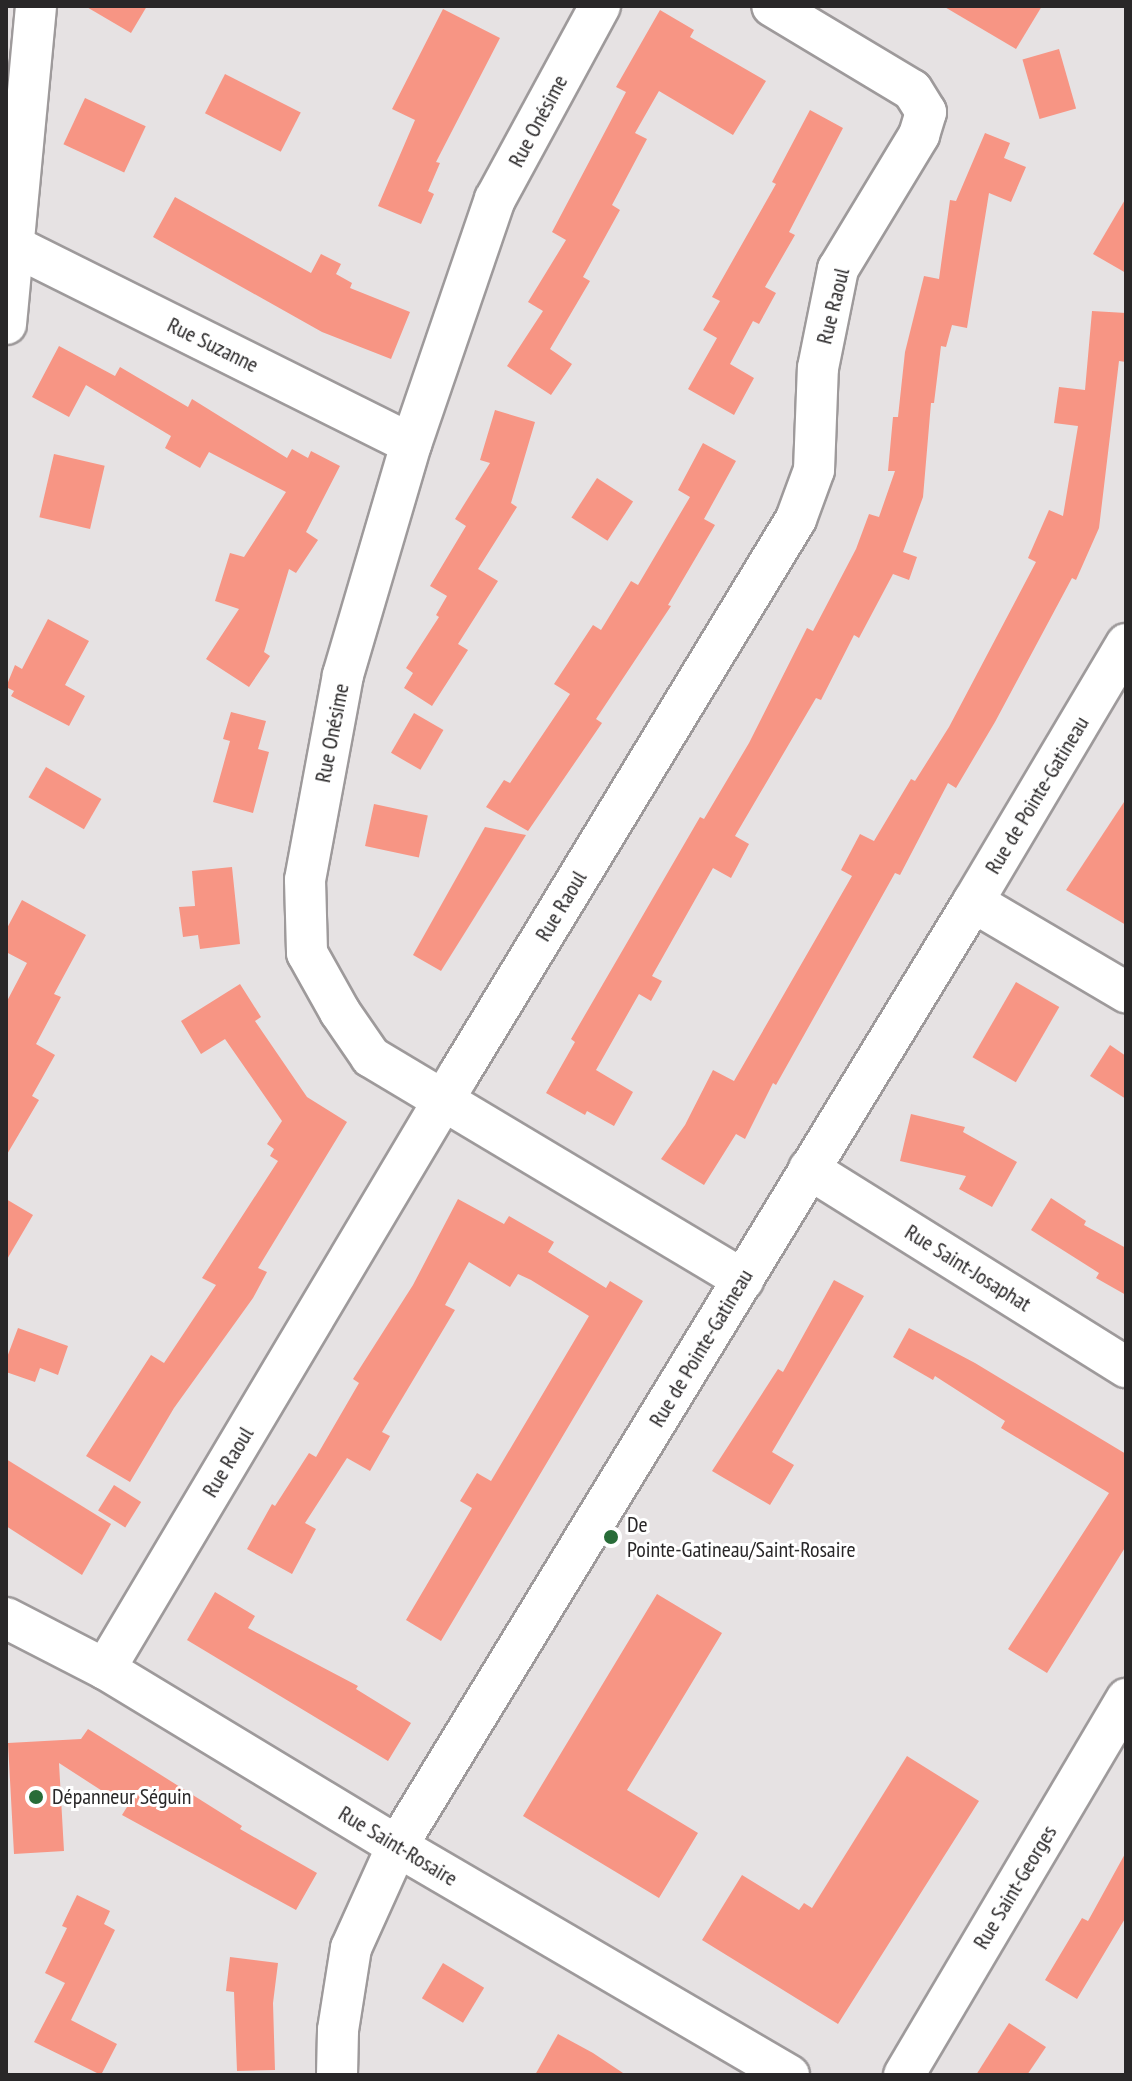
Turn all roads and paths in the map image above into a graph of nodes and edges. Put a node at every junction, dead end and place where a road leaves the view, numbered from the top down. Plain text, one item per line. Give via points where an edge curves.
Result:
1 (36, 6) edge
2 (600, 6) edge
3 (772, 6) edge
4 (16, 247) junction
5 (6, 324) edge
6 (411, 444) junction
7 (1126, 644) edge
8 (973, 902) junction
9 (1126, 992) edge
10 (443, 1101) junction
11 (809, 1169) junction
12 (743, 1280) junction
13 (1126, 1367) edge
14 (6, 1618) edge
15 (105, 1669) junction
16 (1126, 1699) edge
17 (397, 1846) junction
18 (337, 2075) edge
19 (789, 2075) edge
20 (904, 2075) edge

1 - 4 street
2 - 6 street, Rue Onésime via 495,199
3 - 10 street, Rue Raoul via 912,90 926,112 919,135 838,269 818,368 814,470 796,519
4 - 5 street
4 - 6 street, Rue Suzanne
6 - 10 street, Rue Onésime via 343,675 305,880 307,953 371,1057
7 - 8 street, Rue de Pointe-Gatineau
8 - 9 street
8 - 11 street, Rue de Pointe-Gatineau
10 - 12 street, Rue Onésime
10 - 15 street, Rue Raoul
11 - 12 street, Rue de Pointe-Gatineau
11 - 13 street, Rue Saint-Josaphat
12 - 17 street, Rue de Pointe-Gatineau
14 - 15 street, Rue Saint-Rosaire
15 - 17 street, Rue Saint-Rosaire
16 - 20 street, Rue Saint-Georges
17 - 18 street, Rue de Pointe-Gatineau via 351,1948
17 - 19 street, Rue Saint-Rosaire

